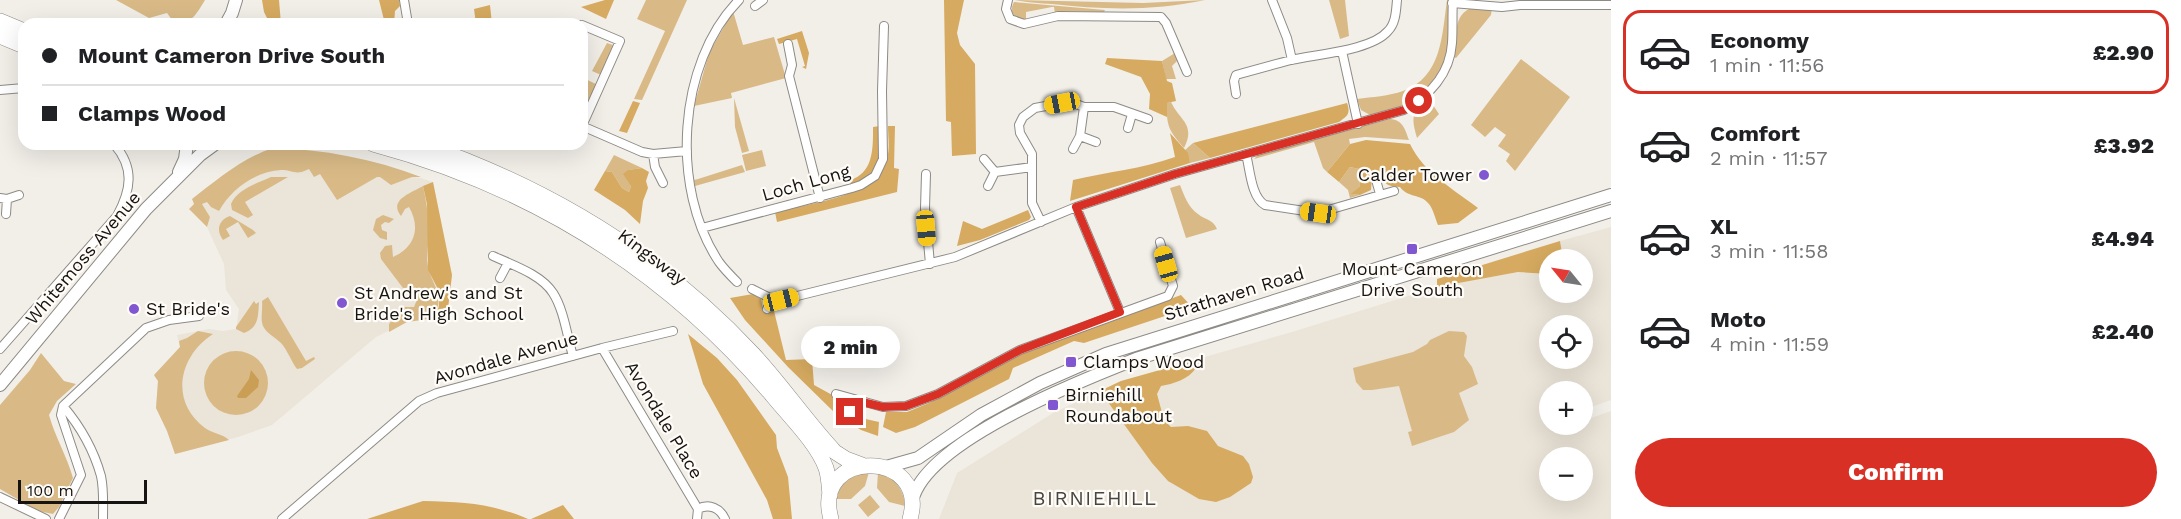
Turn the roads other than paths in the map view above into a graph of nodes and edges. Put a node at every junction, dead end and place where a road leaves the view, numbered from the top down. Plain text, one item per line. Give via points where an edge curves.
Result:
1 (236, 0) edge
2 (404, 0) edge
3 (739, 0) edge
4 (764, 0) edge
5 (1008, 0) edge
6 (1272, 0) edge
7 (1397, 0) edge
8 (1453, 2) edge
9 (1611, 5) edge
10 (755, 6) dead end
11 (231, 18) edge
12 (407, 18) edge
13 (0, 21) edge
14 (884, 26) dead end
15 (588, 27) edge
16 (18, 28) edge
17 (0, 36) edge
18 (18, 44) edge
19 (788, 44) dead end
20 (1342, 51) junction
21 (1292, 60) junction
22 (1187, 72) dead end
23 (18, 88) edge
24 (0, 90) edge
25 (1236, 94) dead end
26 (1084, 107) junction
27 (588, 113) edge
28 (1132, 114) junction
29 (1148, 119) dead end
30 (1358, 124) junction
31 (1128, 128) dead end
32 (588, 129) edge
33 (1080, 136) junction
34 (1096, 142) dead end
35 (1073, 149) dead end
36 (118, 150) edge
37 (186, 150) edge
38 (207, 150) edge
39 (394, 150) edge
40 (439, 150) edge
41 (687, 150) junction
42 (653, 154) junction
43 (1246, 154) junction
44 (984, 159) dead end
45 (1032, 167) junction
46 (995, 172) junction
47 (926, 174) dead end
48 (1376, 180) dead end
49 (663, 183) dead end
50 (173, 184) junction
51 (988, 186) dead end
52 (1394, 191) dead end
53 (1611, 193) edge
54 (1380, 194) junction
55 (19, 195) dead end
56 (820, 198) junction
57 (4, 199) edge
58 (1076, 207) junction
59 (1611, 211) edge
60 (6, 214) dead end
61 (1611, 219) edge
62 (1041, 222) junction
63 (702, 228) junction
64 (1528, 237) junction
65 (1160, 242) dead end
66 (493, 256) dead end
67 (508, 263) junction
68 (930, 264) junction
69 (500, 278) dead end
70 (737, 282) dead end
71 (752, 289) dead end
72 (772, 299) junction
73 (767, 309) dead end
74 (1120, 312) junction
75 (199, 316) dead end
76 (674, 331) dead end
77 (602, 348) junction
78 (0, 349) edge
79 (573, 356) junction
80 (0, 385) edge
81 (836, 394) dead end
82 (854, 400) junction
83 (63, 406) junction
84 (850, 412) dead end
85 (862, 465) junction
86 (886, 467) junction
87 (0, 497) edge
88 (912, 501) junction
89 (829, 511) edge
90 (697, 514) edge
91 (46, 519) edge
92 (59, 519) edge
93 (104, 519) edge
94 (282, 519) edge
95 (725, 519) edge
96 (910, 519) edge

1 - 11 main road
2 - 12 street
3 - 41 street via 729,9 702,58 687,121
4 - 10 street
5 - 22 street via 1010,19 1024,24 1058,16 1161,17
6 - 21 street
7 - 20 street via 1388,31 1373,41
8 - 9 street via 1502,7
8 - 30 street via 1452,46 1444,71 1432,90 1404,110
13 - 16 highway
14 - 56 street, Loch Long via 880,168 861,185
15 - 27 street via 620,41
17 - 18 highway
19 - 56 street via 792,65 789,76
20 - 21 street
20 - 30 street
21 - 25 street via 1236,75
23 - 24 street
26 - 28 street via 1114,107
26 - 33 street
26 - 45 street via 1062,103 1035,108 1023,117 1020,133 1032,154
28 - 29 street
28 - 31 street
30 - 43 street
32 - 42 street
33 - 34 street
33 - 35 street
36 - 78 street via 129,178 127,198 117,216
37 - 50 main road, Whitemoss Avenue
38 - 50 main road, Whitemoss Avenue
39 - 89 highway, Kingsway via 512,193 574,225 642,271 705,324 765,387 816,449 825,467
40 - 85 highway, Kingsway via 519,182 633,249 669,276 754,354 835,452
41 - 42 street
41 - 63 street
42 - 49 street
43 - 54 street via 1256,194 1265,205 1318,213
43 - 58 street
44 - 46 street
45 - 46 street
45 - 62 street via 1032,203
46 - 51 street
47 - 68 street
48 - 54 street
50 - 80 main road, Whitemoss Avenue via 146,209
52 - 54 street
53 - 86 main road, Strathaven Road via 1106,354 981,415 918,458
55 - 57 street
56 - 63 street, Loch Long
57 - 60 street
58 - 62 street
58 - 74 street
59 - 64 main road, Strathaven Road
61 - 64 main road via 1570,231
62 - 68 street
63 - 70 street via 719,262
64 - 88 main road, Strathaven Road via 1136,359 1082,380 990,427 955,450 923,479
65 - 74 street via 1173,286 1168,296
66 - 67 street
67 - 69 street
67 - 79 street via 537,278 552,292
68 - 72 street
71 - 72 street
72 - 73 street
74 - 82 street via 1020,350 938,394 906,406 883,407
75 - 83 street via 146,328
76 - 77 street, Avondale Avenue
77 - 79 street, Avondale Avenue
77 - 90 street, Avondale Place
79 - 94 street, Avondale Avenue via 420,401
81 - 82 street
82 - 84 street
83 - 92 street via 61,415 81,476
83 - 93 street via 76,421 102,478
85 - 86 highway
85 - 89 highway via 842,476
86 - 88 highway via 901,477
87 - 91 street
88 - 96 highway
90 - 95 street, Avondale Place via 704,506 711,506

